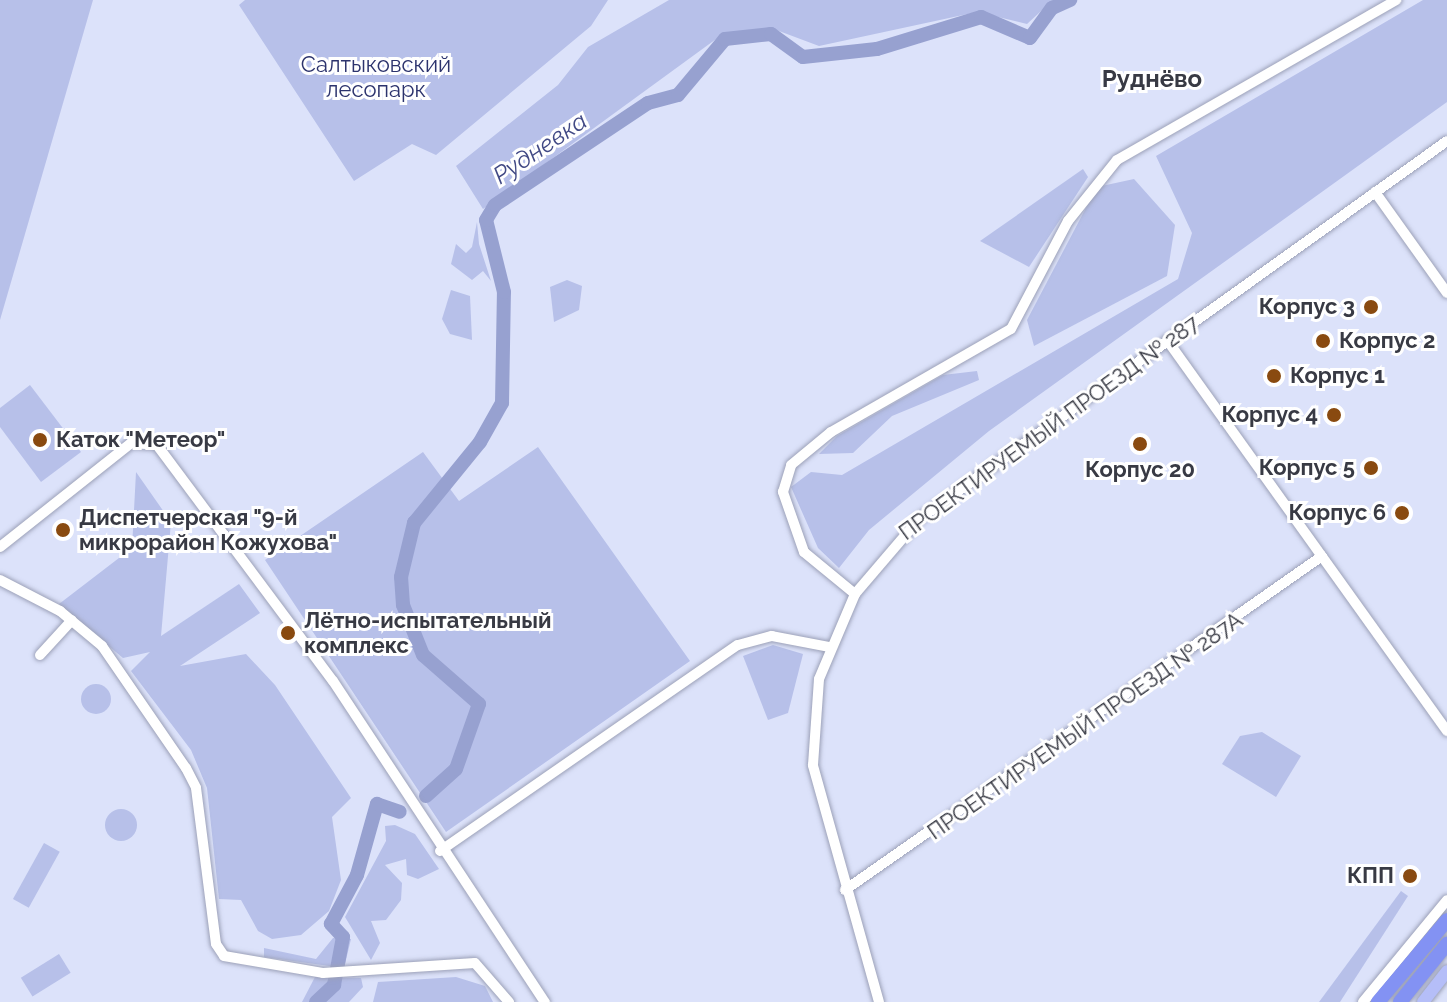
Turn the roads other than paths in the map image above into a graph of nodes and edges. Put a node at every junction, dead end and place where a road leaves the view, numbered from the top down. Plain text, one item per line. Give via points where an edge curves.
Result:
1 (1396, 0) edge
2 (1447, 141) edge
3 (1375, 192) junction
4 (1447, 293) edge
5 (1167, 340) junction
6 (0, 547) edge
7 (1322, 556) junction
8 (0, 580) edge
9 (855, 594) junction
10 (72, 620) junction
11 (829, 647) junction
12 (40, 655) dead end
13 (1447, 731) edge
14 (440, 851) junction
15 (845, 890) junction
16 (1447, 900) edge
17 (1447, 920) edge
18 (1447, 944) edge
19 (1447, 971) edge
20 (509, 1002) edge
21 (545, 1002) edge
22 (879, 1002) edge
23 (1363, 1002) edge
24 (1378, 1002) edge
25 (1400, 1002) edge
26 (1423, 1002) edge

1 - 9 street via 1117,160 1068,221 1030,297 991,345 831,432 785,473 783,492 804,552
2 - 3 street, ПРОЕКТИРУЕМЫЙ ПРОЕЗД № 287
3 - 4 street
3 - 5 street, ПРОЕКТИРУЕМЫЙ ПРОЕЗД № 287
5 - 7 street
5 - 9 street, ПРОЕКТИРУЕМЫЙ ПРОЕЗД № 287 via 919,519
6 - 14 street via 139,439 157,445 333,681
7 - 13 street
7 - 15 street, ПРОЕКТИРУЕМЫЙ ПРОЕЗД № 287А
8 - 10 street
9 - 11 street, ПРОЕКТИРУЕМЫЙ ПРОЕЗД № 287
10 - 12 street
10 - 20 street via 127,676 196,788 219,951 323,973 475,963
11 - 14 street via 772,636 738,645
11 - 15 street, ПРОЕКТИРУЕМЫЙ ПРОЕЗД № 287 via 815,712 813,765
14 - 21 street
15 - 22 street, ПРОЕКТИРУЕМЫЙ ПРОЕЗД № 287
16 - 23 street
17 - 24 highway
18 - 25 highway
19 - 26 main road

